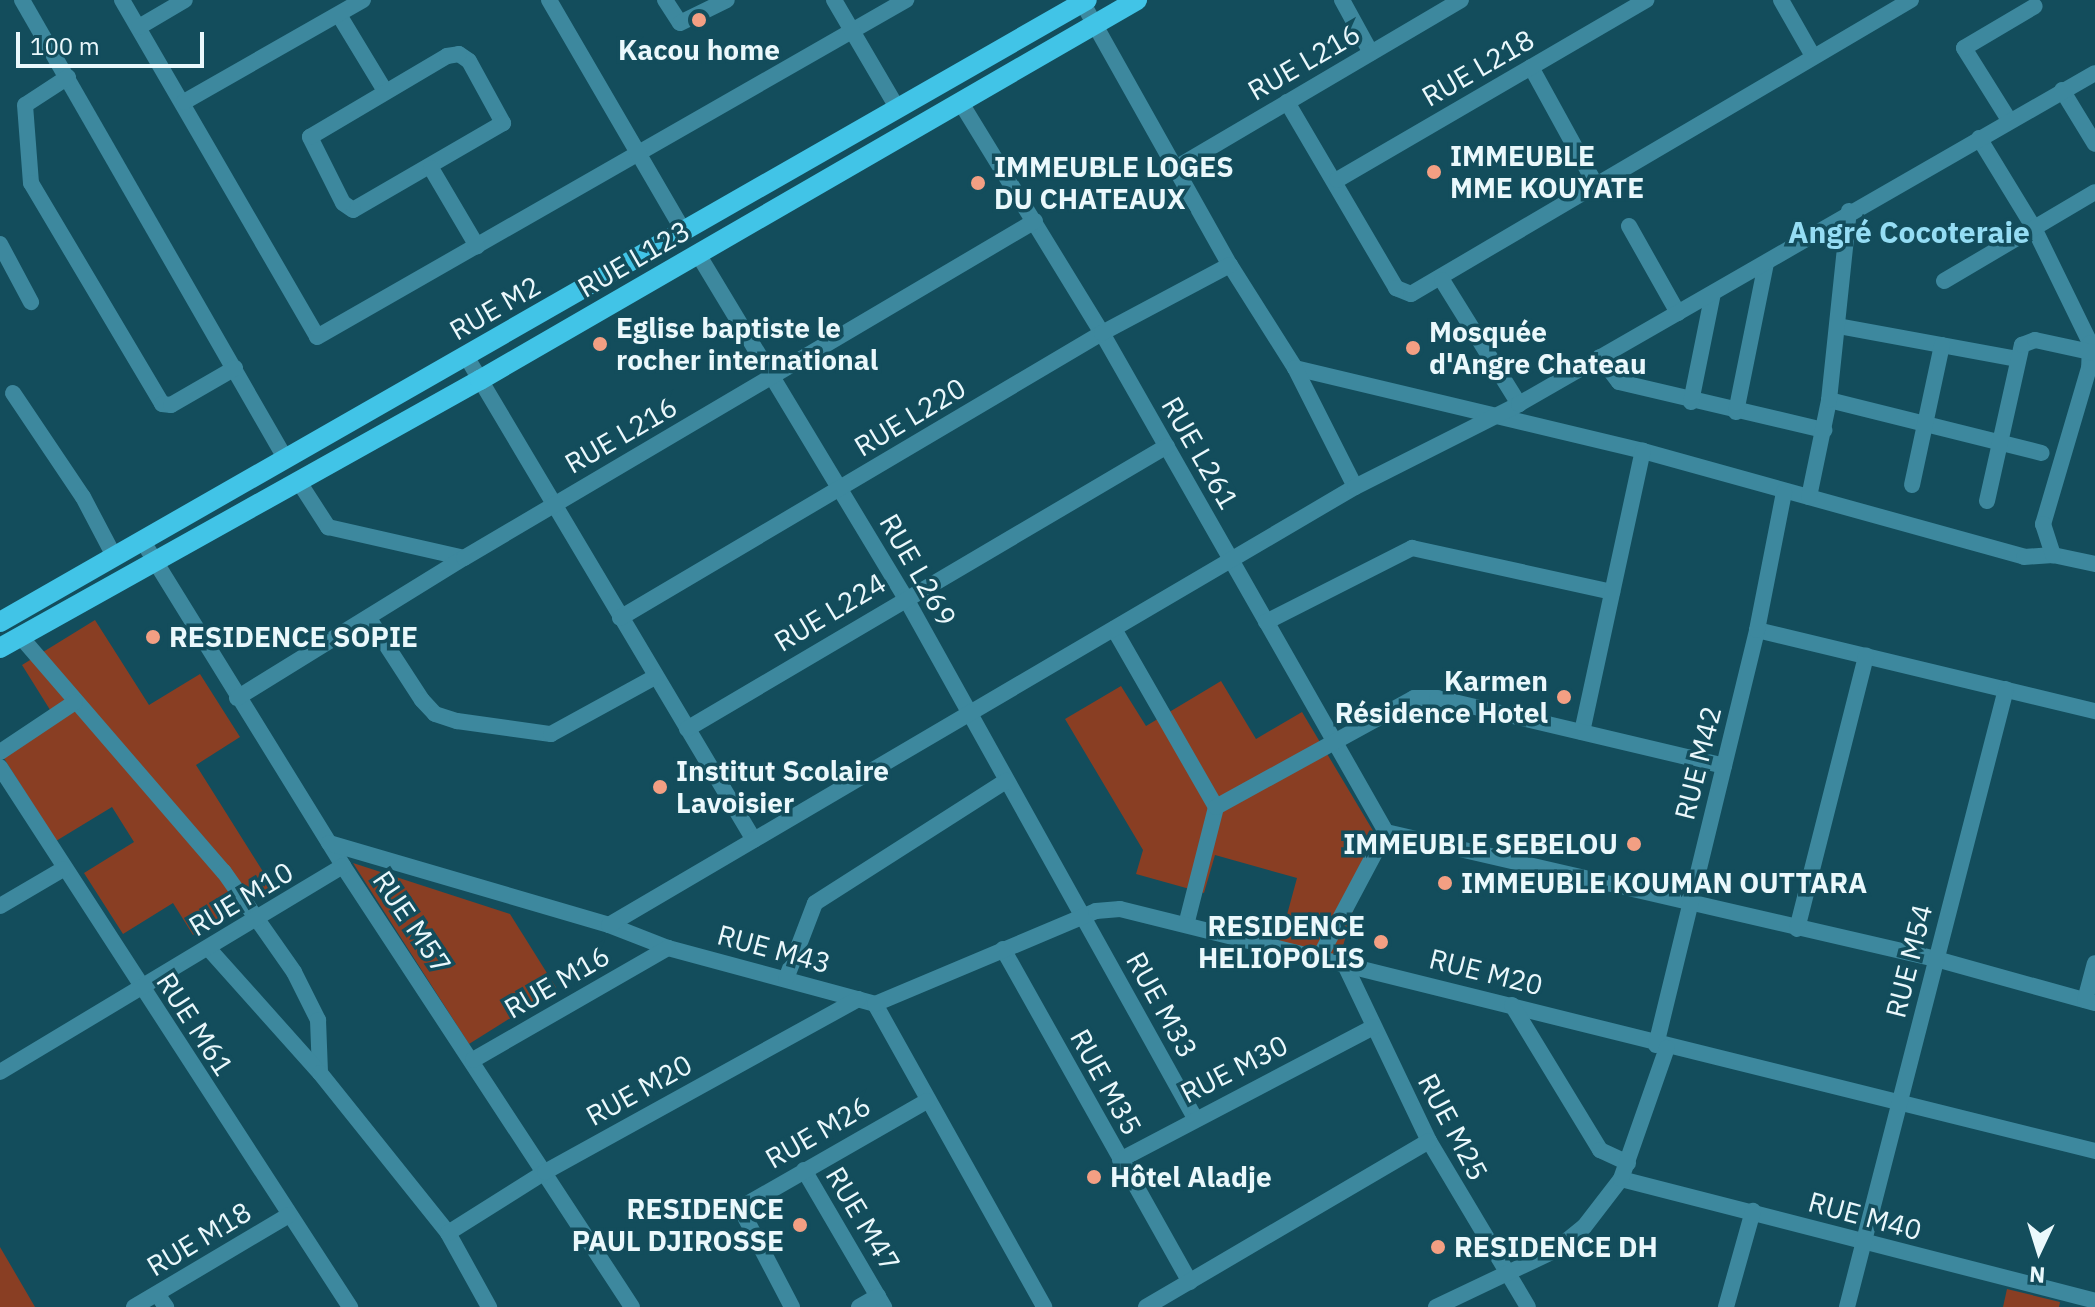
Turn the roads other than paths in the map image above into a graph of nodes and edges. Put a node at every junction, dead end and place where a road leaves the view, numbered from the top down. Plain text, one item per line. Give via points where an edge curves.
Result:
1 (22, 0) edge
2 (122, 0) edge
3 (185, 0) edge
4 (363, 0) edge
5 (549, 0) edge
6 (665, 0) edge
7 (727, 0) edge
8 (834, 0) edge
9 (906, 0) edge
10 (1137, 0) edge
11 (1342, 0) edge
12 (1461, 0) edge
13 (1646, 0) edge
14 (1781, 0) edge
15 (1911, 0) edge
16 (1083, 1) edge
17 (2035, 6) dead end
18 (339, 15) junction
19 (1095, 25) junction
20 (139, 27) junction
21 (852, 31) junction
22 (1371, 53) junction
23 (1813, 56) junction
24 (1531, 67) junction
25 (2095, 73) edge
26 (68, 77) junction
27 (2062, 90) junction
28 (385, 91) junction
29 (184, 102) junction
30 (1287, 102) junction
31 (961, 103) junction
32 (898, 109) junction
33 (2009, 120) junction
34 (1979, 138) junction
35 (2095, 144) edge
36 (636, 154) junction
37 (431, 168) junction
38 (1174, 169) junction
39 (1337, 180) junction
40 (1597, 187) junction
41 (2095, 192) edge
42 (1849, 211) junction
43 (1035, 221) junction
44 (1629, 226) dead end
45 (2034, 228) junction
46 (684, 232) junction
47 (0, 244) edge
48 (477, 246) junction
49 (698, 254) junction
50 (1766, 263) junction
51 (1230, 265) junction
52 (1442, 280) junction
53 (1944, 281) dead end
54 (1713, 293) junction
55 (31, 302) dead end
56 (1678, 313) junction
57 (1838, 326) junction
58 (1102, 333) junction
59 (1942, 345) junction
60 (2092, 353) edge
61 (466, 356) junction
62 (1600, 357) junction
63 (2018, 359) junction
64 (235, 368) junction
65 (1295, 368) junction
66 (775, 377) junction
67 (480, 380) junction
68 (13, 393) dead end
69 (1829, 400) junction
70 (1691, 402) junction
71 (1519, 404) junction
72 (1736, 412) junction
73 (1490, 416) junction
74 (1926, 423) junction
75 (1824, 430) junction
76 (2000, 443) junction
77 (1167, 446) junction
78 (1643, 451) junction
79 (2042, 453) dead end
80 (285, 458) junction
81 (299, 482) junction
82 (1912, 485) dead end
83 (1355, 487) junction
84 (840, 489) junction
85 (1784, 492) junction
86 (1809, 497) junction
87 (1987, 501) dead end
88 (554, 504) junction
89 (142, 540) junction
90 (2053, 555) junction
91 (114, 556) junction
92 (464, 558) junction
93 (1231, 559) junction
94 (156, 562) junction
95 (2095, 564) edge
96 (1612, 592) junction
97 (905, 597) junction
98 (2, 617) edge
99 (620, 618) junction
100 (370, 620) junction
101 (1266, 622) junction
102 (1114, 629) junction
103 (1757, 630) junction
104 (20, 636) junction
105 (0, 648) edge
106 (1866, 656) junction
107 (655, 677) junction
108 (2006, 689) junction
109 (237, 698) junction
110 (75, 702) junction
111 (2095, 711) edge
112 (970, 714) junction
113 (687, 729) junction
114 (1582, 732) junction
115 (1334, 745) junction
116 (0, 752) edge
117 (1724, 766) junction
118 (0, 767) edge
119 (1006, 781) junction
120 (1216, 807) junction
121 (1386, 832) junction
122 (754, 840) junction
123 (329, 843) junction
124 (343, 866) junction
125 (63, 869) junction
126 (1691, 902) junction
127 (0, 906) edge
128 (1083, 916) junction
129 (255, 921) junction
130 (609, 925) junction
131 (1186, 925) junction
132 (1797, 929) junction
133 (668, 948) junction
134 (209, 949) junction
135 (1003, 949) junction
136 (1319, 958) junction
137 (1936, 959) junction
138 (2095, 963) edge
139 (1345, 965) junction
140 (786, 979) junction
141 (141, 990) junction
142 (858, 999) junction
143 (2090, 1002) edge
144 (875, 1004) junction
145 (1512, 1005) junction
146 (1373, 1027) junction
147 (1662, 1047) junction
148 (473, 1060) junction
149 (0, 1072) edge
150 (320, 1073) junction
151 (927, 1101) junction
152 (1900, 1104) junction
153 (1195, 1118) junction
154 (1429, 1141) junction
155 (2095, 1151) edge
156 (1120, 1160) junction
157 (1628, 1163) junction
158 (804, 1170) junction
159 (545, 1172) junction
160 (1621, 1179) junction
161 (1753, 1211) junction
162 (289, 1215) junction
163 (448, 1233) junction
164 (1866, 1246) junction
165 (1504, 1274) junction
166 (1190, 1282) junction
167 (162, 1300) edge
168 (881, 1301) edge
169 (2095, 1301) edge
170 (1730, 1306) edge
171 (134, 1307) edge
172 (350, 1307) edge
173 (489, 1307) edge
174 (632, 1307) edge
175 (792, 1307) edge
176 (859, 1307) edge
177 (1044, 1307) edge
178 (1146, 1307) edge
179 (1436, 1307) edge
180 (1528, 1307) edge
181 (1847, 1307) edge

1 - 26 street
2 - 20 street
3 - 20 street
4 - 18 street
5 - 36 street
6 - 7 street via 680,23
8 - 21 street
9 - 21 street
10 - 19 main road, RUE L123
11 - 22 street
12 - 22 street, RUE L216
13 - 24 street, RUE L218
14 - 23 street
15 - 23 street
16 - 19 street
16 - 32 main road, RUE M2
17 - 33 street via 1964,48
18 - 28 street
18 - 29 street
19 - 31 main road, RUE L123
19 - 38 street
20 - 29 street
21 - 32 street
21 - 36 street
22 - 30 street, RUE L216
23 - 40 street
24 - 39 street, RUE L218
24 - 40 street
25 - 27 street
26 - 64 street
26 - 64 street via 25,105 31,183 162,404 171,405
27 - 33 street
27 - 35 street
28 - 37 street via 459,54 469,61 501,113 503,123 497,131
28 - 37 street via 310,137 343,203 353,210 365,208
29 - 48 street via 317,337
30 - 38 street, RUE L216
30 - 39 street
31 - 43 street, RUE L261
31 - 49 main road, RUE L123
32 - 46 main road, RUE M2
33 - 34 street
34 - 42 street
34 - 45 street
36 - 46 street
36 - 48 street
37 - 48 street
38 - 51 street
39 - 52 street via 1396,288 1411,294
40 - 52 street
41 - 45 street
42 - 50 street
42 - 57 street
43 - 58 street, RUE L261
43 - 66 street, RUE L216
44 - 56 street
45 - 53 street
45 - 60 street
46 - 61 main road, RUE M2
47 - 55 street
49 - 66 street, RUE L269
49 - 67 main road, RUE L123
50 - 54 street
50 - 72 street
51 - 58 street, RUE L220
51 - 65 street
52 - 71 street
54 - 56 street
54 - 70 street
56 - 62 street
57 - 59 street
57 - 69 street
58 - 77 street, RUE L261
58 - 84 street, RUE L220
59 - 63 street
59 - 74 street
60 - 63 street via 2027,339
60 - 90 street via 2043,524
61 - 67 street
61 - 80 main road, RUE M2
62 - 70 street via 1619,382
62 - 71 street
63 - 76 street
64 - 80 street
65 - 73 street
65 - 83 street
66 - 84 street, RUE L269
66 - 88 street, RUE L216
67 - 81 main road, RUE L123
67 - 88 street
68 - 91 street via 83,497
69 - 74 street
69 - 75 street
70 - 72 street
71 - 73 street
72 - 75 street
73 - 78 street
73 - 83 street
74 - 76 street
74 - 82 street
75 - 86 street
76 - 79 street
76 - 87 street
77 - 93 street, RUE L261
77 - 97 street, RUE L224
78 - 85 street
78 - 96 street
80 - 89 main road, RUE M2
81 - 92 street via 328,527
81 - 94 main road, RUE L123
83 - 93 street
84 - 97 street, RUE L269
84 - 99 street, RUE L220
85 - 86 street
85 - 103 street, RUE M42
86 - 90 street via 2024,557
88 - 92 street, RUE L216
88 - 99 street
89 - 91 main road, RUE M2
89 - 94 street, RUE M57
90 - 95 street
91 - 98 main road, RUE M2
92 - 100 street, RUE L216
93 - 101 street, RUE L261
93 - 102 street
94 - 104 main road, RUE L123
94 - 109 street, RUE M57
96 - 101 street via 1412,548
96 - 114 street
97 - 112 street, RUE L269
97 - 113 street, RUE L224
99 - 107 street
100 - 107 street via 435,714 551,734
100 - 109 street, RUE L216
101 - 115 street, RUE L261
102 - 112 street
102 - 120 street
103 - 106 street
103 - 117 street, RUE M42
104 - 105 main road, RUE L123
104 - 110 street
106 - 108 street
106 - 132 street
107 - 113 street
108 - 111 street
108 - 137 street, RUE M54
109 - 123 street, RUE M57
110 - 116 street
110 - 129 street via 224,872
112 - 119 street, RUE L269
112 - 122 street
113 - 122 street
114 - 115 street via 1426,696
114 - 117 street
115 - 120 street
115 - 121 street, RUE L261
117 - 126 street, RUE M42
118 - 125 street, RUE M61
119 - 128 street, RUE L269
119 - 140 street via 815,903
120 - 131 street
121 - 126 street
121 - 136 street
122 - 130 street
123 - 124 street, RUE M57
123 - 130 street, RUE M43
124 - 129 street, RUE M10
124 - 148 street, RUE M57
125 - 127 street
125 - 141 street, RUE M61
126 - 132 street
126 - 147 street, RUE M42
128 - 131 street, RUE M20 via 1120,909
128 - 135 street, RUE M20
128 - 153 street, RUE M33
129 - 134 street, RUE M10
129 - 150 street via 294,972 318,1020
130 - 133 street, RUE M43
131 - 136 street, RUE M20
132 - 137 street
133 - 140 street, RUE M43
133 - 148 street, RUE M16
134 - 141 street, RUE M10
134 - 150 street
135 - 144 street, RUE M20
135 - 156 street, RUE M35
136 - 139 street, RUE M20
137 - 143 street
137 - 152 street, RUE M54
138 - 143 street
139 - 145 street, RUE M20
139 - 146 street, RUE M25
140 - 142 street, RUE M43
141 - 149 street, RUE M10
141 - 162 street, RUE M61
142 - 144 street, RUE M43
142 - 159 street, RUE M20
144 - 151 street
145 - 147 street, RUE M20
145 - 157 street via 1600,1150
146 - 153 street, RUE M30
146 - 154 street, RUE M25
147 - 152 street, RUE M20
147 - 157 street, RUE M42
148 - 159 street, RUE M57
150 - 163 street
151 - 158 street, RUE M26
151 - 177 street
152 - 155 street, RUE M20
152 - 164 street, RUE M54
153 - 156 street, RUE M30
154 - 165 street, RUE M25
154 - 166 street
156 - 166 street, RUE M35
157 - 160 street, RUE M42
158 - 168 street, RUE M47
158 - 175 street, RUE M26 via 747,1204 744,1215
159 - 163 street, RUE M20
159 - 174 street, RUE M57
160 - 161 street, RUE M40
160 - 165 street, RUE M42 via 1571,1240
161 - 164 street, RUE M40
161 - 170 street
162 - 167 street, RUE M18
162 - 172 street, RUE M61
163 - 173 street
164 - 169 street, RUE M40
164 - 181 street, RUE M54
165 - 179 street, RUE M42
165 - 180 street, RUE M25
166 - 178 street
167 - 171 street, RUE M18
168 - 176 street

